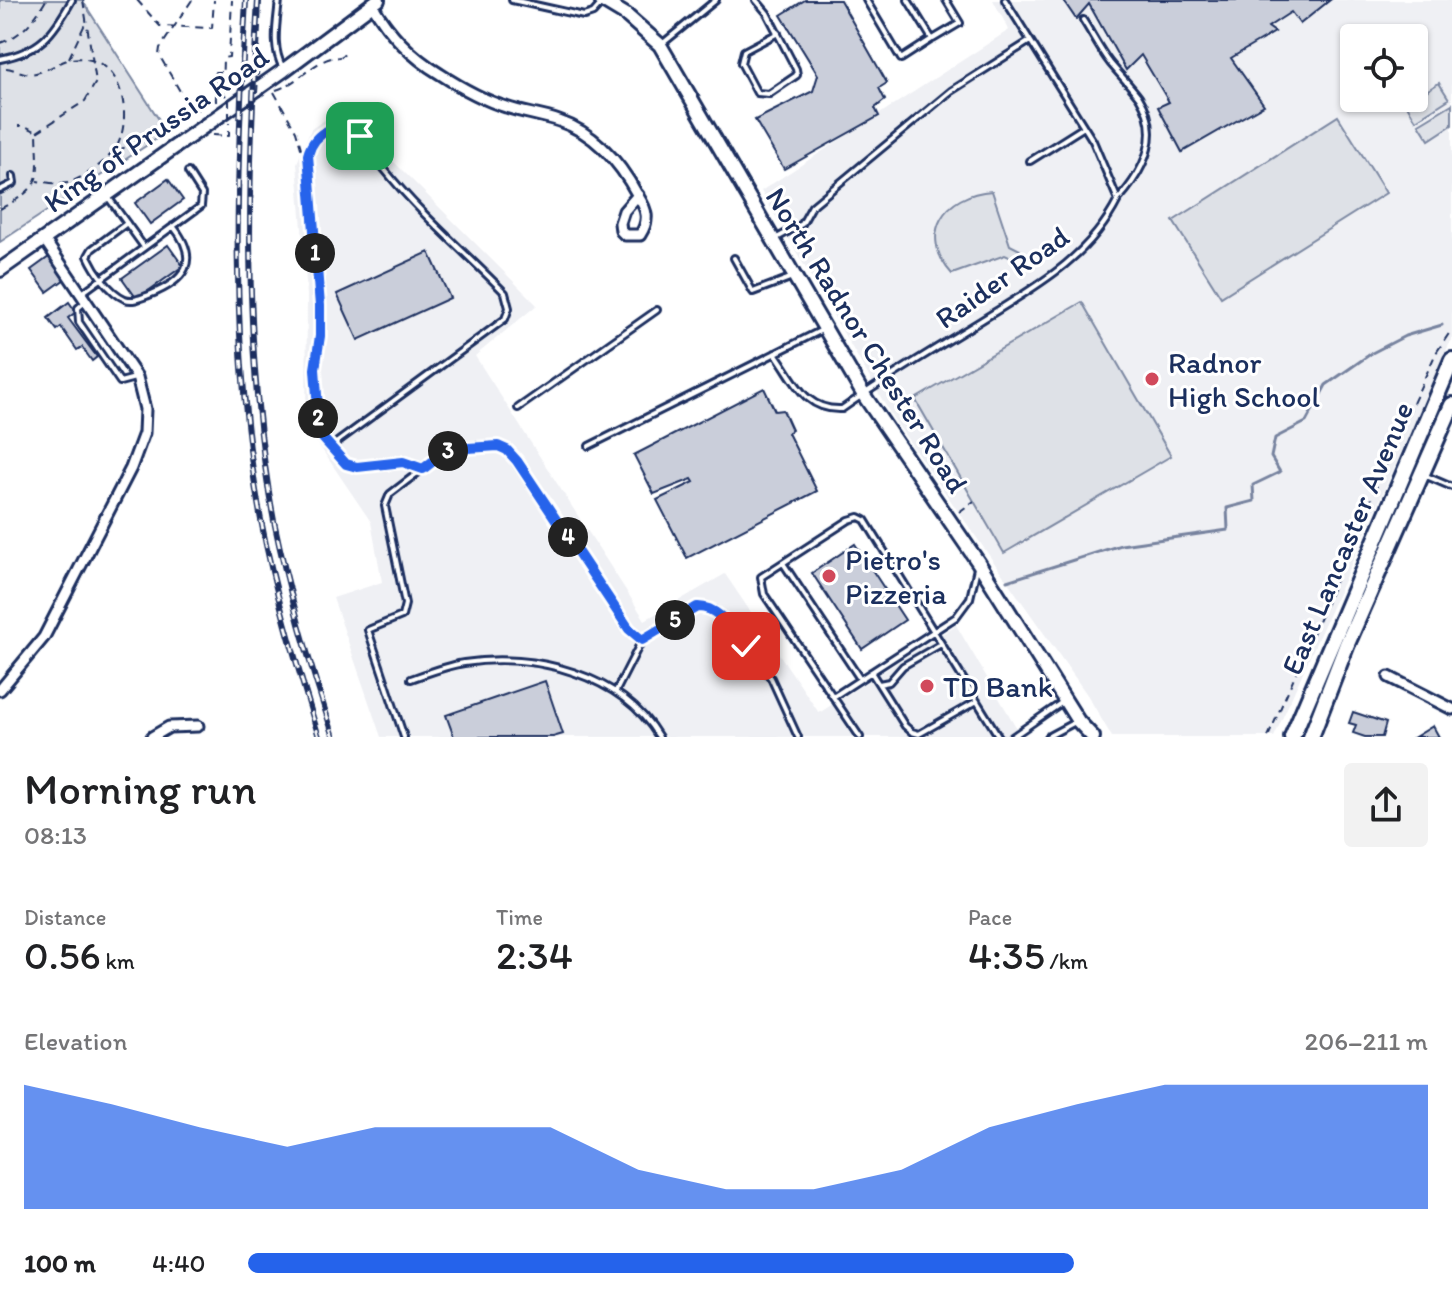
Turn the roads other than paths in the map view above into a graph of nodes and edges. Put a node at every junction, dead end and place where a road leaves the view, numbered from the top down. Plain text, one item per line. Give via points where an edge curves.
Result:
1 (72, 0) edge
2 (279, 0) edge
3 (512, 0) edge
4 (716, 0) edge
5 (756, 0) edge
6 (866, 0) edge
7 (908, 0) edge
8 (946, 0) edge
9 (1005, 0) edge
10 (602, 1) edge
11 (375, 2) edge
12 (1083, 20) dead end
13 (778, 33) junction
14 (932, 39) junction
15 (1030, 41) junction
16 (660, 45) junction
17 (0, 59) edge
18 (284, 70) junction
19 (1084, 127) junction
20 (1030, 161) dead end
21 (188, 172) dead end
22 (13, 176) dead end
23 (0, 190) edge
24 (107, 195) junction
25 (638, 195) dead end
26 (1118, 200) junction
27 (127, 223) junction
28 (173, 226) junction
29 (44, 239) junction
30 (771, 240) junction
31 (144, 247) junction
32 (734, 258) dead end
33 (0, 267) edge
34 (793, 277) junction
35 (102, 278) junction
36 (84, 297) junction
37 (657, 310) dead end
38 (824, 329) junction
39 (775, 353) junction
40 (1452, 360) edge
41 (137, 377) junction
42 (863, 394) junction
43 (1452, 405) edge
44 (518, 408) dead end
45 (589, 446) dead end
46 (329, 448) junction
47 (423, 469) junction
48 (1422, 474) junction
49 (1452, 487) edge
50 (978, 562) junction
51 (783, 563) junction
52 (933, 631) junction
53 (642, 640) junction
54 (941, 644) junction
55 (871, 672) junction
56 (1389, 677) dead end
57 (411, 679) dead end
58 (860, 679) junction
59 (879, 684) junction
60 (0, 690) edge
61 (616, 691) junction
62 (833, 697) junction
63 (1066, 700) junction
64 (977, 701) junction
65 (1452, 709) edge
66 (1078, 721) junction
67 (198, 726) dead end
68 (152, 737) edge
69 (404, 737) edge
70 (659, 737) edge
71 (798, 737) edge
72 (860, 737) edge
73 (999, 737) edge
74 (1012, 737) edge
75 (1047, 737) edge
76 (1080, 737) edge
77 (1093, 737) edge
78 (1292, 737) edge
79 (1311, 737) edge

1 - 17 lane via 42,44
2 - 18 lane via 277,56
3 - 10 lane via 584,16
4 - 16 lane
5 - 13 lane
6 - 14 lane via 901,59
7 - 14 lane
8 - 14 lane via 960,23
9 - 15 lane
10 - 16 main road, North Radnor Chester Road
11 - 18 main road, King of Prussia Road
11 - 25 street via 386,28 407,51 496,104 582,132 616,161
12 - 26 lane, Raider Road via 1141,100 1149,122 1142,170
13 - 13 lane via 797,75 769,94 757,93 741,63 744,51
15 - 19 lane
15 - 30 lane via 919,116 812,206 802,224
16 - 30 main road, North Radnor Chester Road
18 - 24 main road, King of Prussia Road
19 - 20 lane
19 - 26 lane
21 - 28 lane via 202,194 201,206
22 - 23 lane via 14,183
24 - 27 lane
24 - 29 main road, King of Prussia Road
26 - 42 lane, Raider Road via 1086,249 1053,277
27 - 31 lane
27 - 35 lane via 88,256
28 - 31 lane
28 - 35 lane via 183,239 188,263 169,287 126,300
29 - 33 main road, King of Prussia Road
29 - 36 street
30 - 34 main road, North Radnor Chester Road
31 - 35 lane
32 - 34 lane via 753,292
34 - 38 main road, North Radnor Chester Road
35 - 36 lane
36 - 41 street
36 - 41 lane via 79,322 120,382
37 - 44 lane
38 - 39 lane
38 - 42 main road, North Radnor Chester Road
39 - 42 lane, Raider Road via 811,403 842,409
39 - 45 lane
40 - 78 highway, East Lancaster Avenue
41 - 60 street via 145,409 139,450 44,637
42 - 50 main road, North Radnor Chester Road
43 - 48 highway, East Lancaster Avenue
46 - 46 lane via 320,435 315,388 320,306 308,169 315,140 339,127 351,129 393,180 505,293 509,308 505,319
46 - 47 lane via 357,467 403,462
47 - 53 lane via 453,449 507,450 629,629
47 - 69 lane via 390,494 385,506 405,604 402,616 368,630
48 - 49 lane
48 - 79 highway, East Lancaster Avenue
50 - 52 lane via 964,608
50 - 63 main road, North Radnor Chester Road
51 - 52 lane via 859,517
51 - 58 lane
51 - 62 lane via 761,577 764,594
52 - 54 lane
52 - 55 lane
53 - 61 lane
53 - 71 lane via 697,607 715,610 771,678
54 - 59 lane
54 - 64 lane
55 - 58 lane
55 - 59 lane
56 - 65 street
57 - 61 lane via 453,665 509,661 560,668
58 - 62 lane
59 - 64 lane via 905,726 919,734
61 - 70 lane via 643,714
62 - 72 lane
63 - 66 main road, North Radnor Chester Road
63 - 74 lane
64 - 73 lane
66 - 75 lane
66 - 76 main road, North Radnor Chester Road
66 - 77 main road, North Radnor Chester Road
67 - 68 street via 169,727

